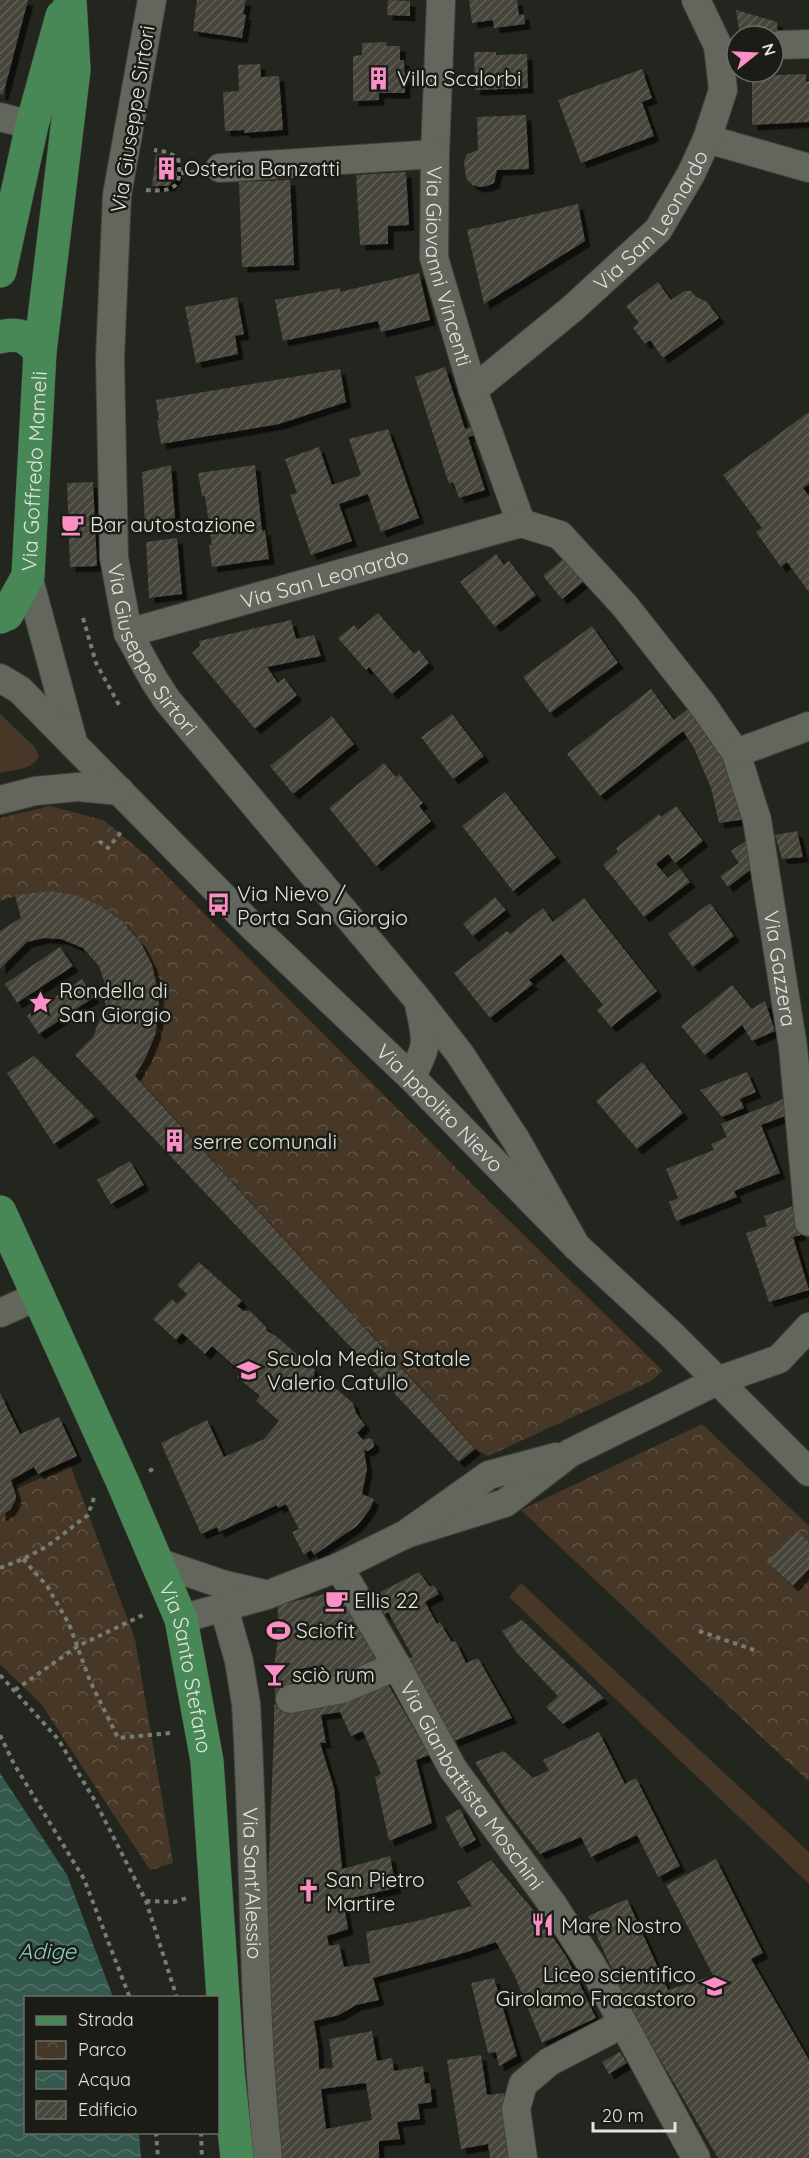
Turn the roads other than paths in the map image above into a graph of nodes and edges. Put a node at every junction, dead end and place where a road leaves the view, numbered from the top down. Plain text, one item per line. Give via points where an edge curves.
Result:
1 (68, 0) edge
2 (152, 0) edge
3 (441, 0) edge
4 (696, 0) edge
5 (809, 44) edge
6 (785, 45) edge
7 (0, 117) edge
8 (32, 125) junction
9 (707, 139) junction
10 (435, 154) junction
11 (220, 168) dead end
12 (809, 168) edge
13 (1, 265) edge
14 (50, 274) junction
15 (0, 337) edge
16 (40, 352) junction
17 (473, 390) junction
18 (521, 522) junction
19 (28, 576) junction
20 (0, 617) edge
21 (128, 633) junction
22 (0, 678) edge
23 (809, 726) edge
24 (74, 744) junction
25 (736, 753) junction
26 (120, 791) junction
27 (0, 800) edge
28 (418, 1000) junction
29 (411, 1077) junction
30 (0, 1212) edge
31 (809, 1222) edge
32 (576, 1246) junction
33 (38, 1296) junction
34 (0, 1313) edge
35 (809, 1327) edge
36 (717, 1381) junction
37 (809, 1472) edge
38 (157, 1562) junction
39 (339, 1567) junction
40 (267, 1595) junction
41 (224, 1608) junction
42 (182, 1619) junction
43 (397, 1666) junction
44 (269, 1702) junction
45 (622, 2024) junction
46 (237, 2158) edge
47 (268, 2158) edge
48 (523, 2158) edge
49 (696, 2158) edge

1 - 8 main road, Via Goffredo Mameli
1 - 14 main road, Via Goffredo Mameli via 74,70
2 - 21 street, Via Giuseppe Sirtori via 117,195 110,359 114,558
3 - 10 street, Via Giovanni Vincenti
4 - 9 street, Via San Leonardo via 718,46 723,90
5 - 6 street
7 - 8 street
8 - 13 main road, Via Goffredo Mameli
9 - 12 street
9 - 17 street, Via San Leonardo via 657,230 573,308
10 - 11 street
10 - 17 street, Via Giovanni Vincenti via 434,258
13 - 14 main road, Via Goffredo Mameli via 15,282 24,286 39,283
14 - 16 main road, Via Goffredo Mameli
15 - 16 main road, Via Goffredo Mameli via 10,334 30,340
16 - 19 main road, Via Goffredo Mameli
17 - 18 street, Via Giovanni Vincenti
18 - 21 street, Via San Leonardo
18 - 25 street, Via Gazzera via 560,535 625,606
19 - 20 main road, Via Goffredo Mameli via 8,614
19 - 24 street, Via Ippolito Nievo
21 - 28 street, Via Giuseppe Sirtori via 167,700
22 - 24 street, Via Ippolito Nievo via 20,690
23 - 25 street
24 - 26 street, Via Ippolito Nievo
25 - 31 street, Via Gazzera via 757,820 788,1013
26 - 27 street via 78,787 35,791
26 - 29 street, Via Ippolito Nievo via 250,924
28 - 29 street, Via Giuseppe Sirtori via 426,1038 423,1056
28 - 32 street, Via Giuseppe Sirtori via 460,1054 516,1140
29 - 32 street, Via Ippolito Nievo
30 - 33 main road, Via Santo Stefano
32 - 36 street, Via Ippolito Nievo
33 - 34 street
33 - 38 main road, Via Santo Stefano
35 - 36 street via 779,1359
36 - 37 street, Via Ippolito Nievo
36 - 39 street via 570,1453 489,1474 406,1534
38 - 40 street via 225,1586
38 - 42 main road, Via Santo Stefano
39 - 40 street
39 - 43 street, Via Gianbattista Moschini
40 - 41 street
41 - 42 street
41 - 44 street, Via Sant'Alessio via 239,1660
42 - 46 main road, Via Santo Stefano via 207,1761
43 - 44 street via 342,1689
43 - 45 street, Via Gianbattista Moschini via 453,1769 554,1905
44 - 47 street, Via Sant'Alessio via 258,2005
45 - 48 street via 549,2062 523,2084 516,2109
45 - 49 street, Via Gianbattista Moschini

